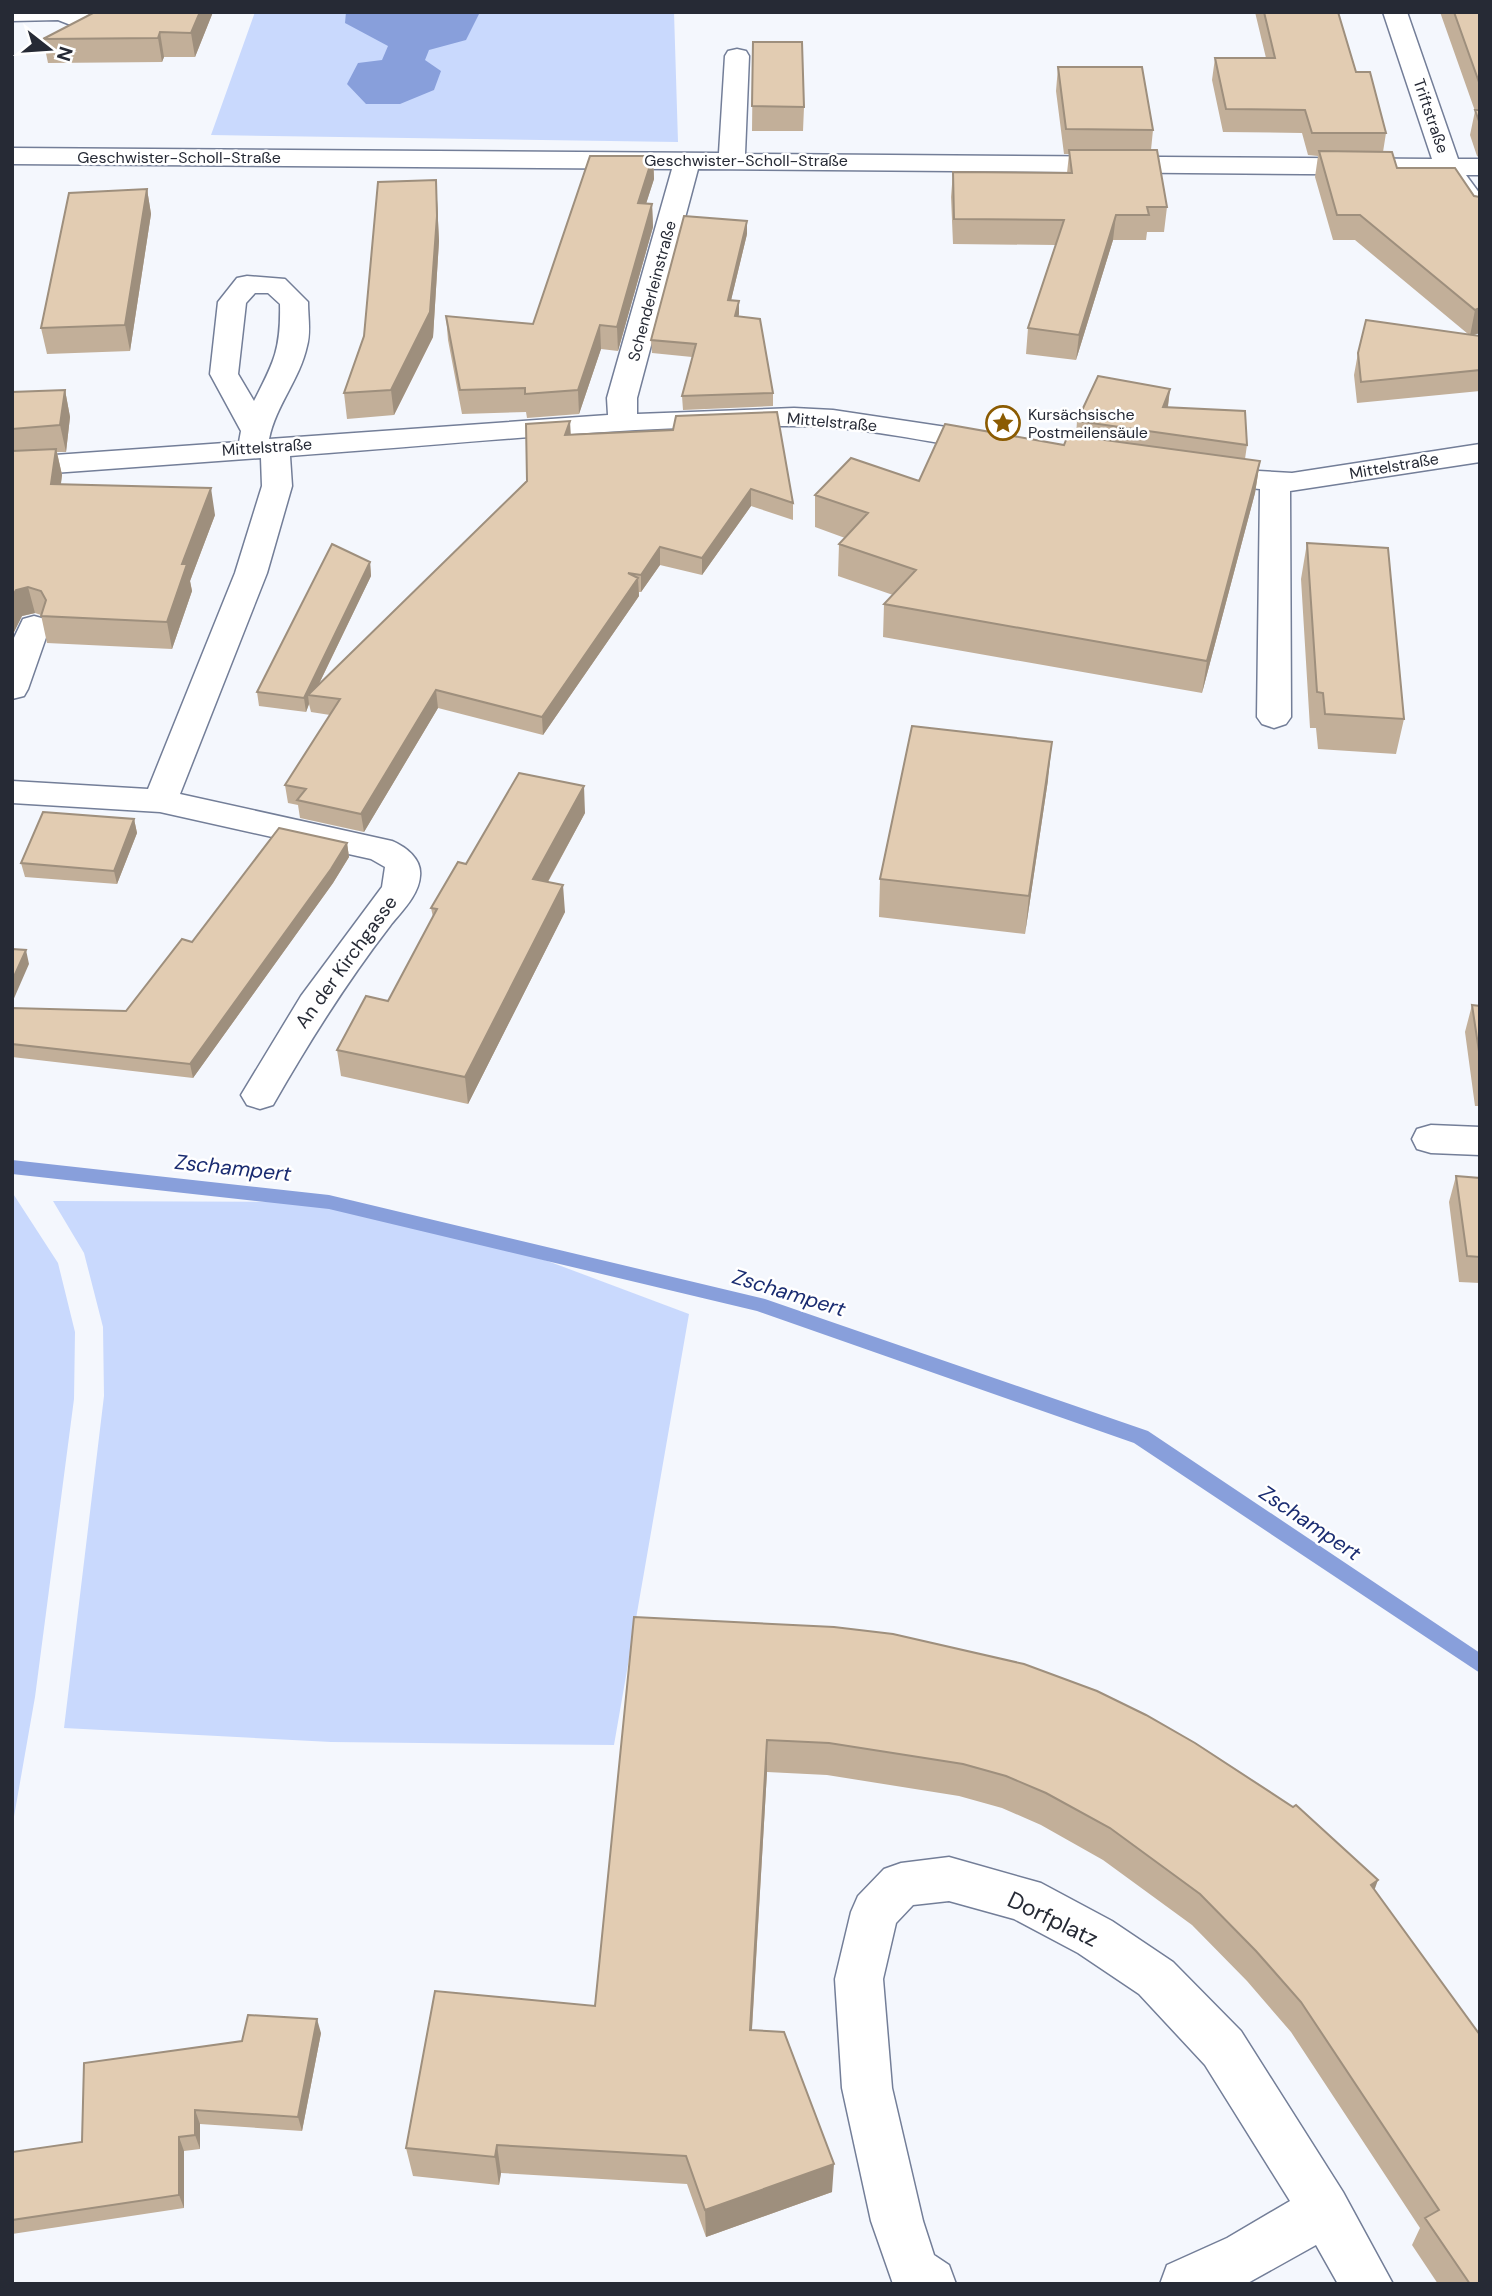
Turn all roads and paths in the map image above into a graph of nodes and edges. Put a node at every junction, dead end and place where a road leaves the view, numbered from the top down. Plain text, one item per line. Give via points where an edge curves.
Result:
1 (1395, 12) edge
2 (12, 14) edge
3 (103, 29) edge
4 (737, 55) dead end
5 (12, 156) edge
6 (688, 159) junction
7 (732, 160) junction
8 (1448, 167) junction
9 (1480, 167) edge
10 (1480, 214) edge
11 (623, 423) junction
12 (261, 441) junction
13 (1015, 447) edge
14 (1480, 453) edge
15 (12, 467) edge
16 (1183, 473) edge
17 (1275, 482) junction
18 (34, 626) dead end
19 (12, 689) edge
20 (1274, 717) dead end
21 (12, 792) edge
22 (160, 801) junction
23 (260, 1095) dead end
24 (1431, 1139) dead end
25 (1480, 1141) edge
26 (1325, 2210) junction
27 (912, 2280) edge
28 (1186, 2284) edge
29 (1367, 2284) edge

1 - 8 street, Triftstraße
2 - 3 street via 61,13
4 - 7 street
5 - 6 street, Geschwister-Scholl-Straße
6 - 7 street, Geschwister-Scholl-Straße
6 - 11 street, Schenderleinstraße via 622,398
7 - 8 street, Geschwister-Scholl-Straße
8 - 9 street, Geschwister-Scholl-Straße
8 - 10 street, Triftstraße
11 - 12 street, Mittelstraße
11 - 13 street, Mittelstraße via 833,419
12 - 15 street, Mittelstraße
12 - 22 street via 277,486 255,563
14 - 17 street, Mittelstraße via 1331,478
16 - 17 street, Mittelstraße
17 - 20 street
18 - 19 street
21 - 22 street, An der Kirchgasse
22 - 23 street, An der Kirchgasse via 380,849 395,856 402,867 399,888 297,1029
24 - 25 street
26 - 27 street, Dorfplatz via 1223,2048 1156,1978 1095,1937 1024,1899 950,1879 901,1885 875,1912 859,1979 867,2088
26 - 28 street via 1246,2257
26 - 29 street, Dorfplatz

